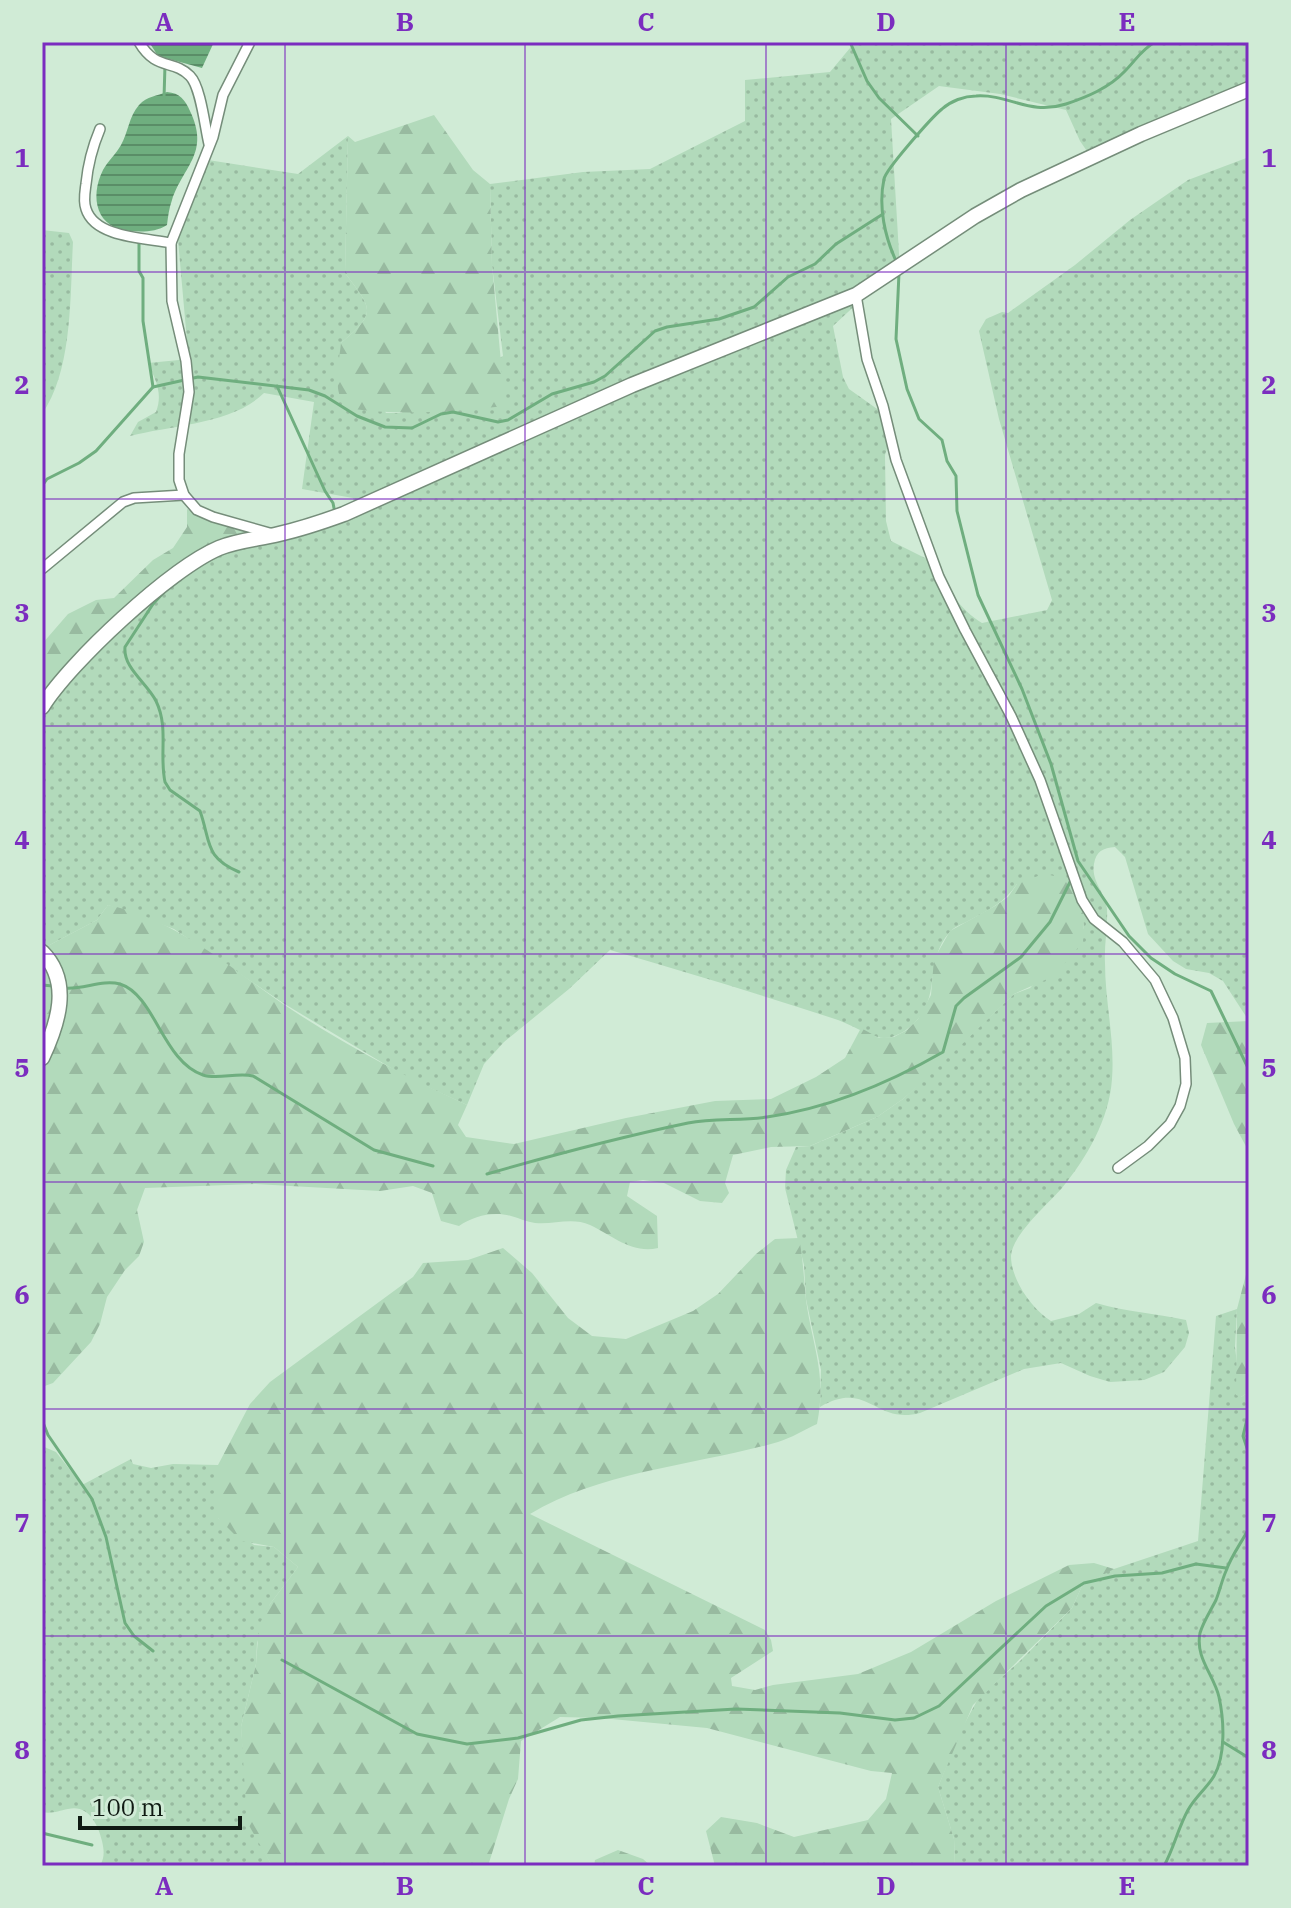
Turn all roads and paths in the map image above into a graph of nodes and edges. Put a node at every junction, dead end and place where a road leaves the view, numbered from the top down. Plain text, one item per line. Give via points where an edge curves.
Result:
1 (139, 42) edge
2 (250, 42) edge
3 (1249, 89) edge
4 (100, 129) dead end
5 (209, 147) junction
6 (171, 243) junction
7 (856, 295) junction
8 (184, 495) junction
9 (276, 535) junction
10 (42, 569) edge
11 (42, 707) edge
12 (42, 952) edge
13 (42, 1058) edge
14 (1118, 1168) dead end

1 - 5 street via 152,59 194,80
2 - 5 street via 223,95
3 - 7 main road via 1021,190
4 - 6 street via 88,161 84,203 89,216 114,232
5 - 6 street
6 - 8 street via 172,301 188,372 179,454
7 - 9 main road via 632,385 376,501
7 - 14 street via 867,359 896,460 939,577 1040,780 1082,900 1155,980 1173,1018 1185,1058 1180,1106 1170,1124
8 - 9 street via 204,514
8 - 10 street via 123,502
9 - 11 main road via 226,546 192,563 135,608
12 - 13 main road via 61,985

